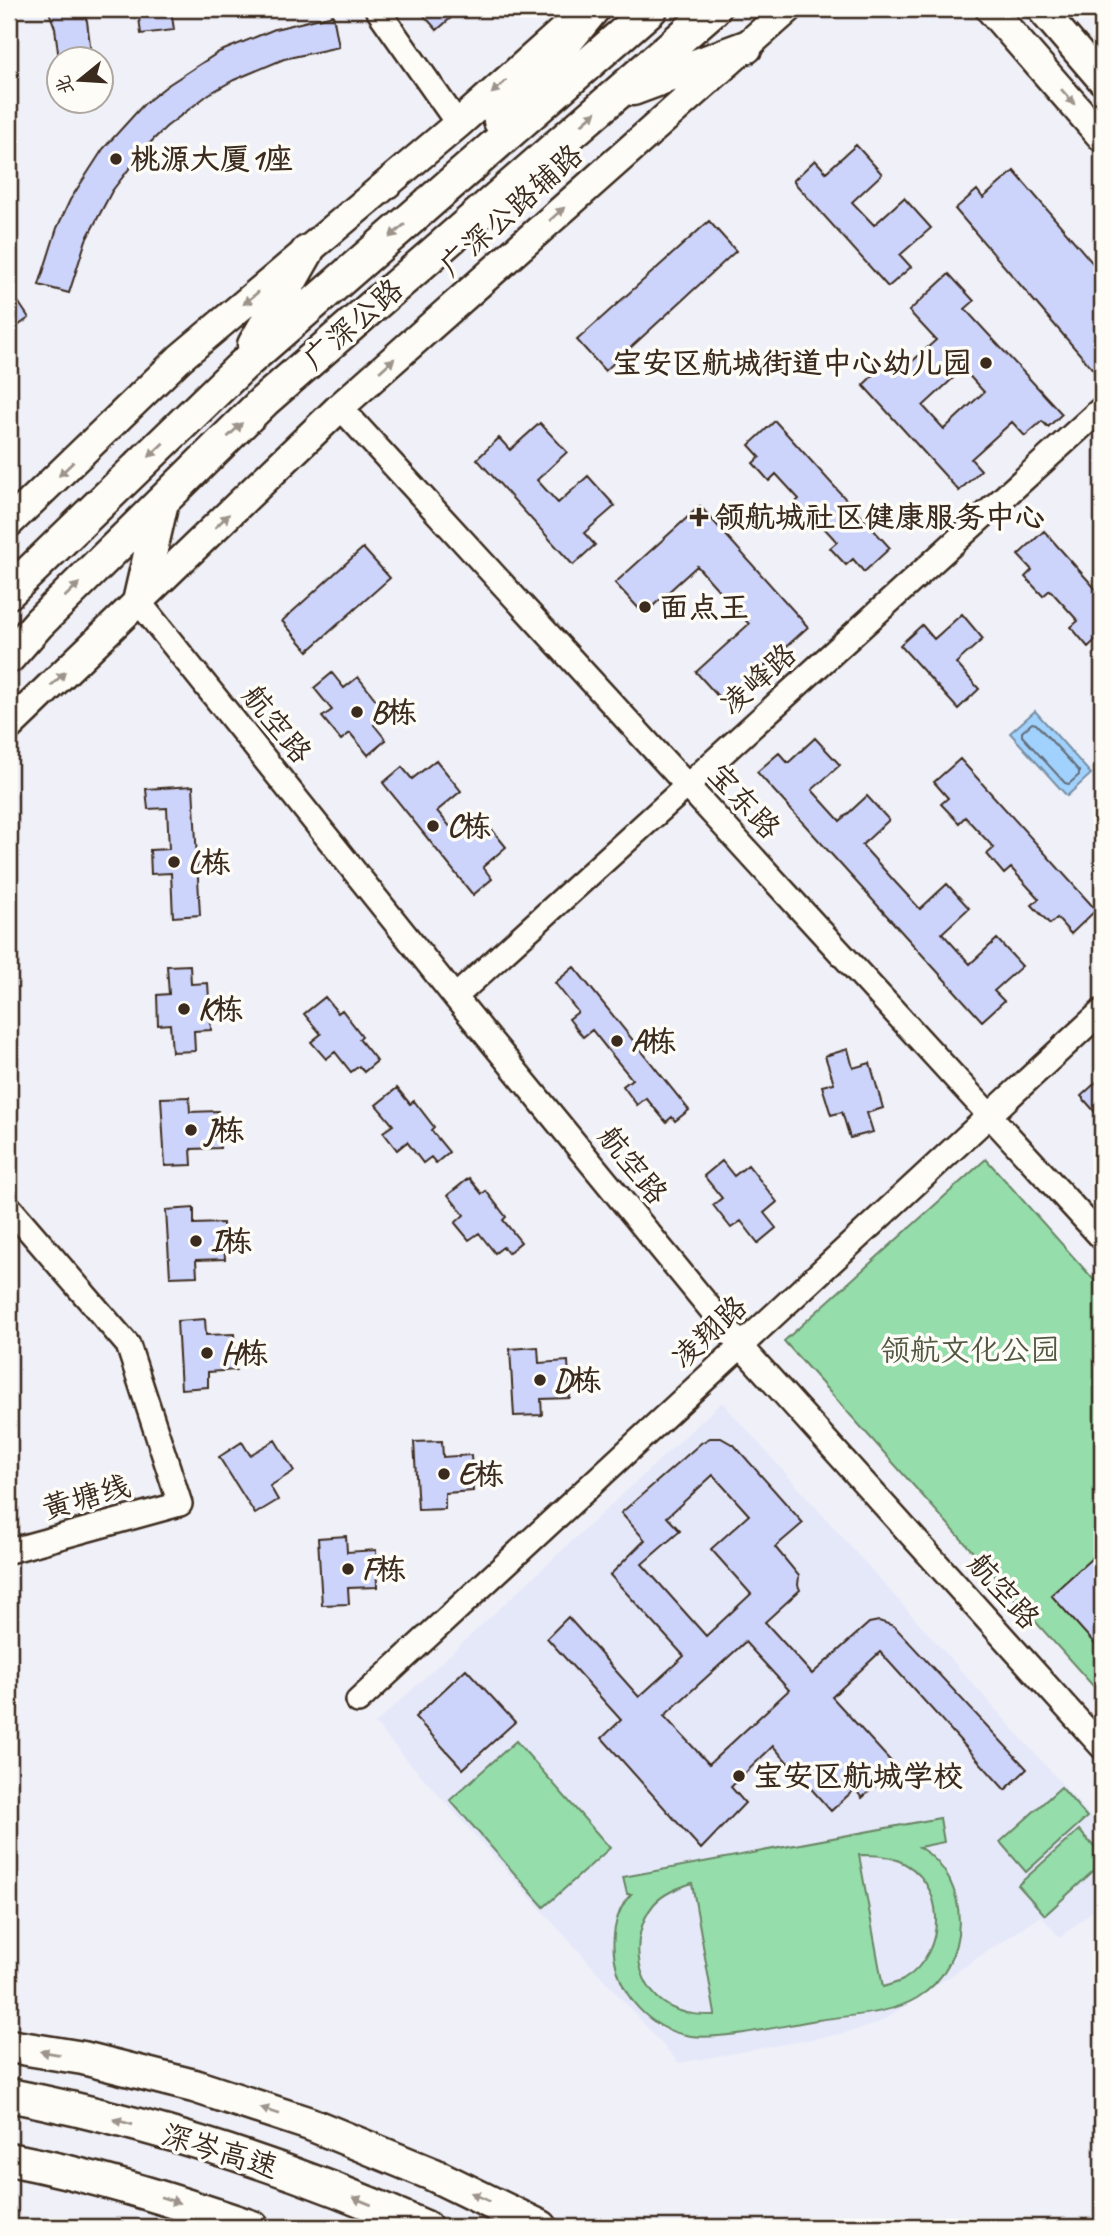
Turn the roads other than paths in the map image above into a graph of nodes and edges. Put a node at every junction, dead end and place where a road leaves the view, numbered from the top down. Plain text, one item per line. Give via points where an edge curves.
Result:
1 (377, 9) edge
2 (586, 9) edge
3 (593, 9) edge
4 (651, 9) edge
5 (715, 9) edge
6 (789, 9) edge
7 (990, 9) edge
8 (1041, 9) edge
9 (1060, 31) junction
10 (746, 47) junction
11 (1032, 57) junction
12 (1102, 80) edge
13 (615, 95) junction
14 (458, 124) junction
15 (1102, 137) edge
16 (440, 194) junction
17 (307, 252) junction
18 (242, 366) junction
19 (340, 407) junction
20 (1102, 408) edge
21 (162, 502) junction
22 (9, 523) edge
23 (9, 592) edge
24 (139, 602) junction
25 (9, 657) edge
26 (9, 726) edge
27 (687, 785) junction
28 (455, 996) junction
29 (1102, 1011) edge
30 (989, 1115) junction
31 (9, 1207) edge
32 (1102, 1238) edge
33 (741, 1346) junction
34 (9, 1552) edge
35 (358, 1701) dead end
36 (1102, 1747) edge
37 (9, 2046) edge
38 (9, 2095) edge
39 (9, 2159) edge
40 (252, 2227) edge
41 (425, 2227) edge
42 (541, 2227) edge

1 - 14 street
2 -> 14 main road
3 - 16 highway
4 - 16 highway, 广深公路
5 - 13 highway, 广深公路
6 - 10 main road, 广深公路辅路
7 - 11 main road
8 - 9 main road
9 - 11 main road via 1050,25 1034,30 1028,40
9 - 12 main road
10 - 13 highway
19 -> 10 main road, 广深公路辅路
11 -> 15 main road
21 -> 13 highway, 广深公路 via 264,401
14 - 17 main road
16 -> 18 highway, 广深公路
17 - 18 highway
17 -> 22 main road via 180,358
18 -> 23 highway, 广深公路
24 -> 19 main road, 广深公路辅路
19 - 27 street, 宝东路
20 - 27 street, 凌峰路
21 - 24 highway
25 -> 21 highway, 广深公路
26 -> 24 main road, 广深公路辅路
24 - 28 street, 航空路
27 - 28 street, 凌峰路
27 - 30 street, 宝东路
28 - 33 street, 航空路
29 - 30 street, 凌翔路
30 - 32 street, 宝东路
30 - 33 street, 凌翔路
31 - 34 street, 黄塘线 via 128,1345 180,1504
33 - 35 street, 凌翔路
33 - 36 street, 航空路
42 -> 37 highway via 432,2174 310,2124 194,2086 83,2058
41 -> 38 highway, 深岑高速 via 292,2172 72,2108
39 -> 40 highway, 深岑高速 via 166,2198

